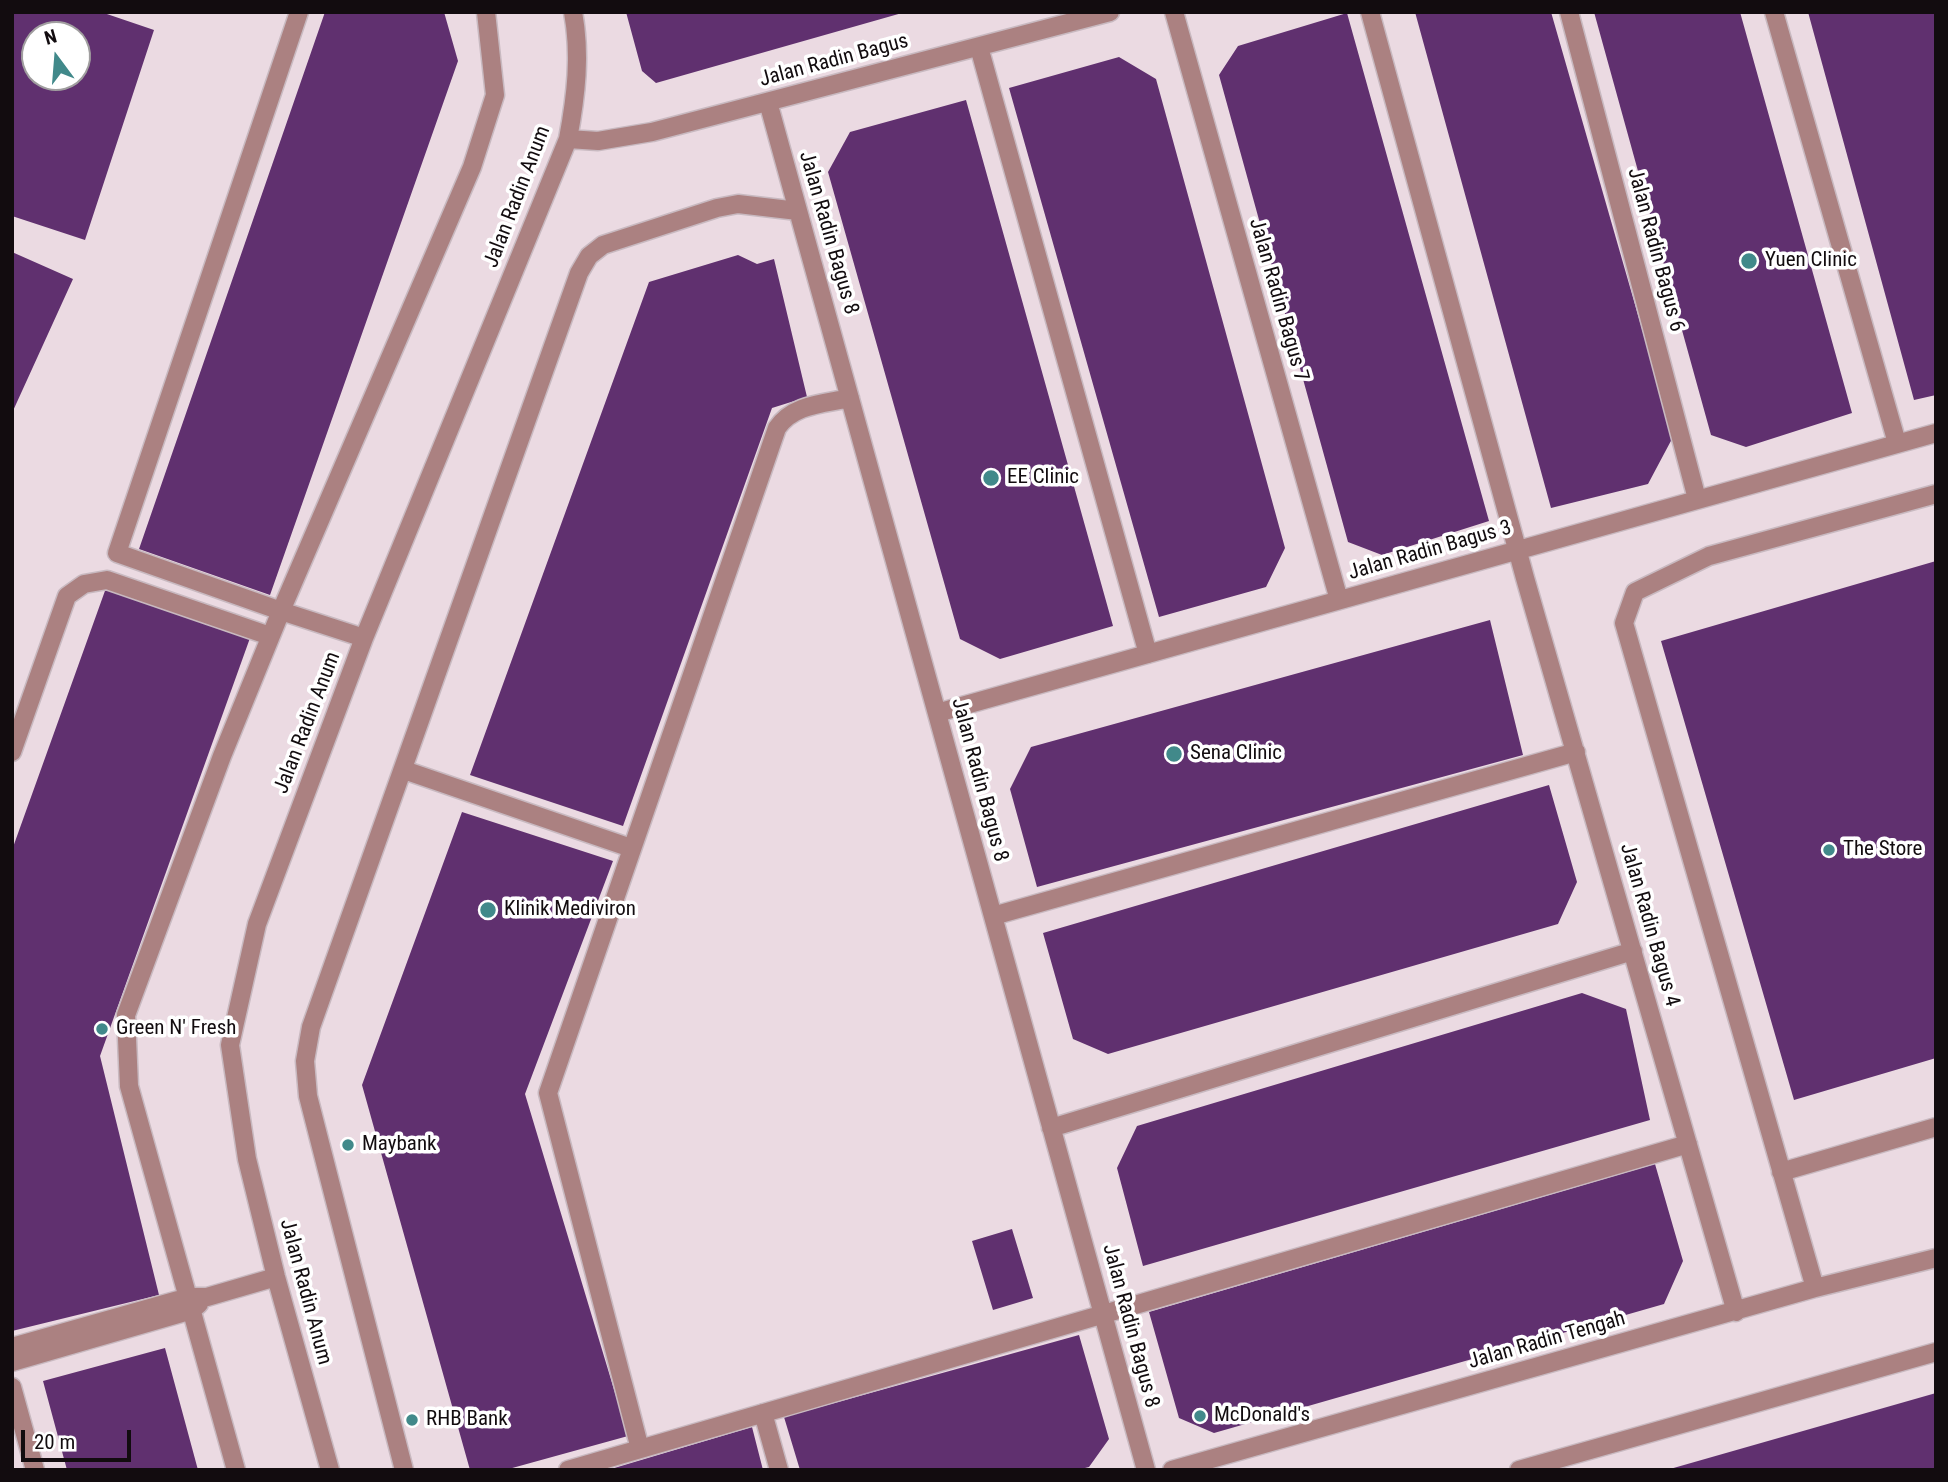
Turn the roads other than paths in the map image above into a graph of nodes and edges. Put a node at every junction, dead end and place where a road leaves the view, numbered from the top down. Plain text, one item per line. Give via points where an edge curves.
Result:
1 (299, 12) edge
2 (486, 12) edge
3 (573, 12) edge
4 (1110, 12) edge
5 (1174, 12) edge
6 (1370, 12) edge
7 (1569, 12) edge
8 (1774, 12) edge
9 (979, 47) junction
10 (768, 102) junction
11 (568, 139) junction
12 (798, 211) junction
13 (850, 398) junction
14 (1936, 433) edge
15 (1897, 443) junction
16 (1936, 494) edge
17 (1698, 499) junction
18 (1518, 550) junction
19 (1339, 600) junction
20 (281, 611) junction
21 (270, 636) junction
22 (364, 638) junction
23 (1148, 654) junction
24 (937, 713) junction
25 (12, 752) edge
26 (1576, 752) junction
27 (404, 770) junction
28 (631, 848) junction
29 (993, 916) junction
30 (1633, 951) junction
31 (1936, 1126) edge
32 (1051, 1128) junction
33 (1688, 1144) junction
34 (1780, 1172) junction
35 (1936, 1258) edge
36 (276, 1278) junction
37 (1815, 1288) junction
38 (190, 1304) junction
39 (1103, 1312) junction
40 (1736, 1312) junction
41 (12, 1347) edge
42 (1936, 1352) edge
43 (12, 1362) edge
44 (12, 1387) edge
45 (763, 1413) junction
46 (640, 1448) junction
47 (1528, 1469) edge
48 (35, 1470) edge
49 (236, 1470) edge
50 (330, 1470) edge
51 (404, 1470) edge
52 (568, 1470) edge
53 (779, 1470) edge
54 (1146, 1470) edge
55 (1172, 1470) edge

1 - 20 street via 117,553
2 - 20 street via 495,95 472,167
3 - 11 street, Jalan Radin Anum via 577,93
4 - 9 street, Jalan Radin Bagus
5 - 19 street, Jalan Radin Bagus 7
6 - 18 street, Jalan Radin Bagus 4
7 - 17 street, Jalan Radin Bagus 6
8 - 15 street
9 - 10 street, Jalan Radin Bagus
9 - 23 street
10 - 11 street, Jalan Radin Bagus via 652,132 598,141
10 - 12 street, Jalan Radin Bagus 8
11 - 22 street, Jalan Radin Anum
12 - 13 street, Jalan Radin Bagus 8
12 - 27 street via 738,204 717,208 603,245 589,256 574,286
13 - 24 street, Jalan Radin Bagus 8
13 - 28 street via 800,408 785,416 777,428
14 - 15 street, Jalan Radin Bagus 3
15 - 17 street, Jalan Radin Bagus 3
16 - 34 street via 1709,556 1635,592 1624,623
17 - 18 street, Jalan Radin Bagus 3
18 - 19 street, Jalan Radin Bagus 3
18 - 26 street, Jalan Radin Bagus 4
19 - 23 street, Jalan Radin Bagus 3
20 - 21 street
20 - 22 street
21 - 25 street via 107,580 84,584 67,596
21 - 38 street via 126,1015 129,1086
22 - 36 street, Jalan Radin Anum via 257,924 230,1045 247,1159
23 - 24 street, Jalan Radin Bagus 3
24 - 29 street, Jalan Radin Bagus 8
26 - 29 street
26 - 30 street, Jalan Radin Bagus 4
27 - 28 street
27 - 51 street via 311,1027 306,1060 308,1096
28 - 46 street via 548,1093
29 - 32 street, Jalan Radin Bagus 8
30 - 32 street
30 - 33 street, Jalan Radin Bagus 4
31 - 34 street
32 - 39 street, Jalan Radin Bagus 8
33 - 39 street
33 - 40 street, Jalan Radin Bagus 4
34 - 37 street
35 - 37 street, Jalan Radin Tengah
36 - 38 street
36 - 50 street, Jalan Radin Anum
37 - 40 street, Jalan Radin Tengah
38 - 41 street
38 - 43 street
38 - 49 street
39 - 45 street
39 - 54 street, Jalan Radin Bagus 8
40 - 55 street, Jalan Radin Tengah
42 - 47 street
44 - 48 street
45 - 46 street
45 - 53 street
46 - 52 street

